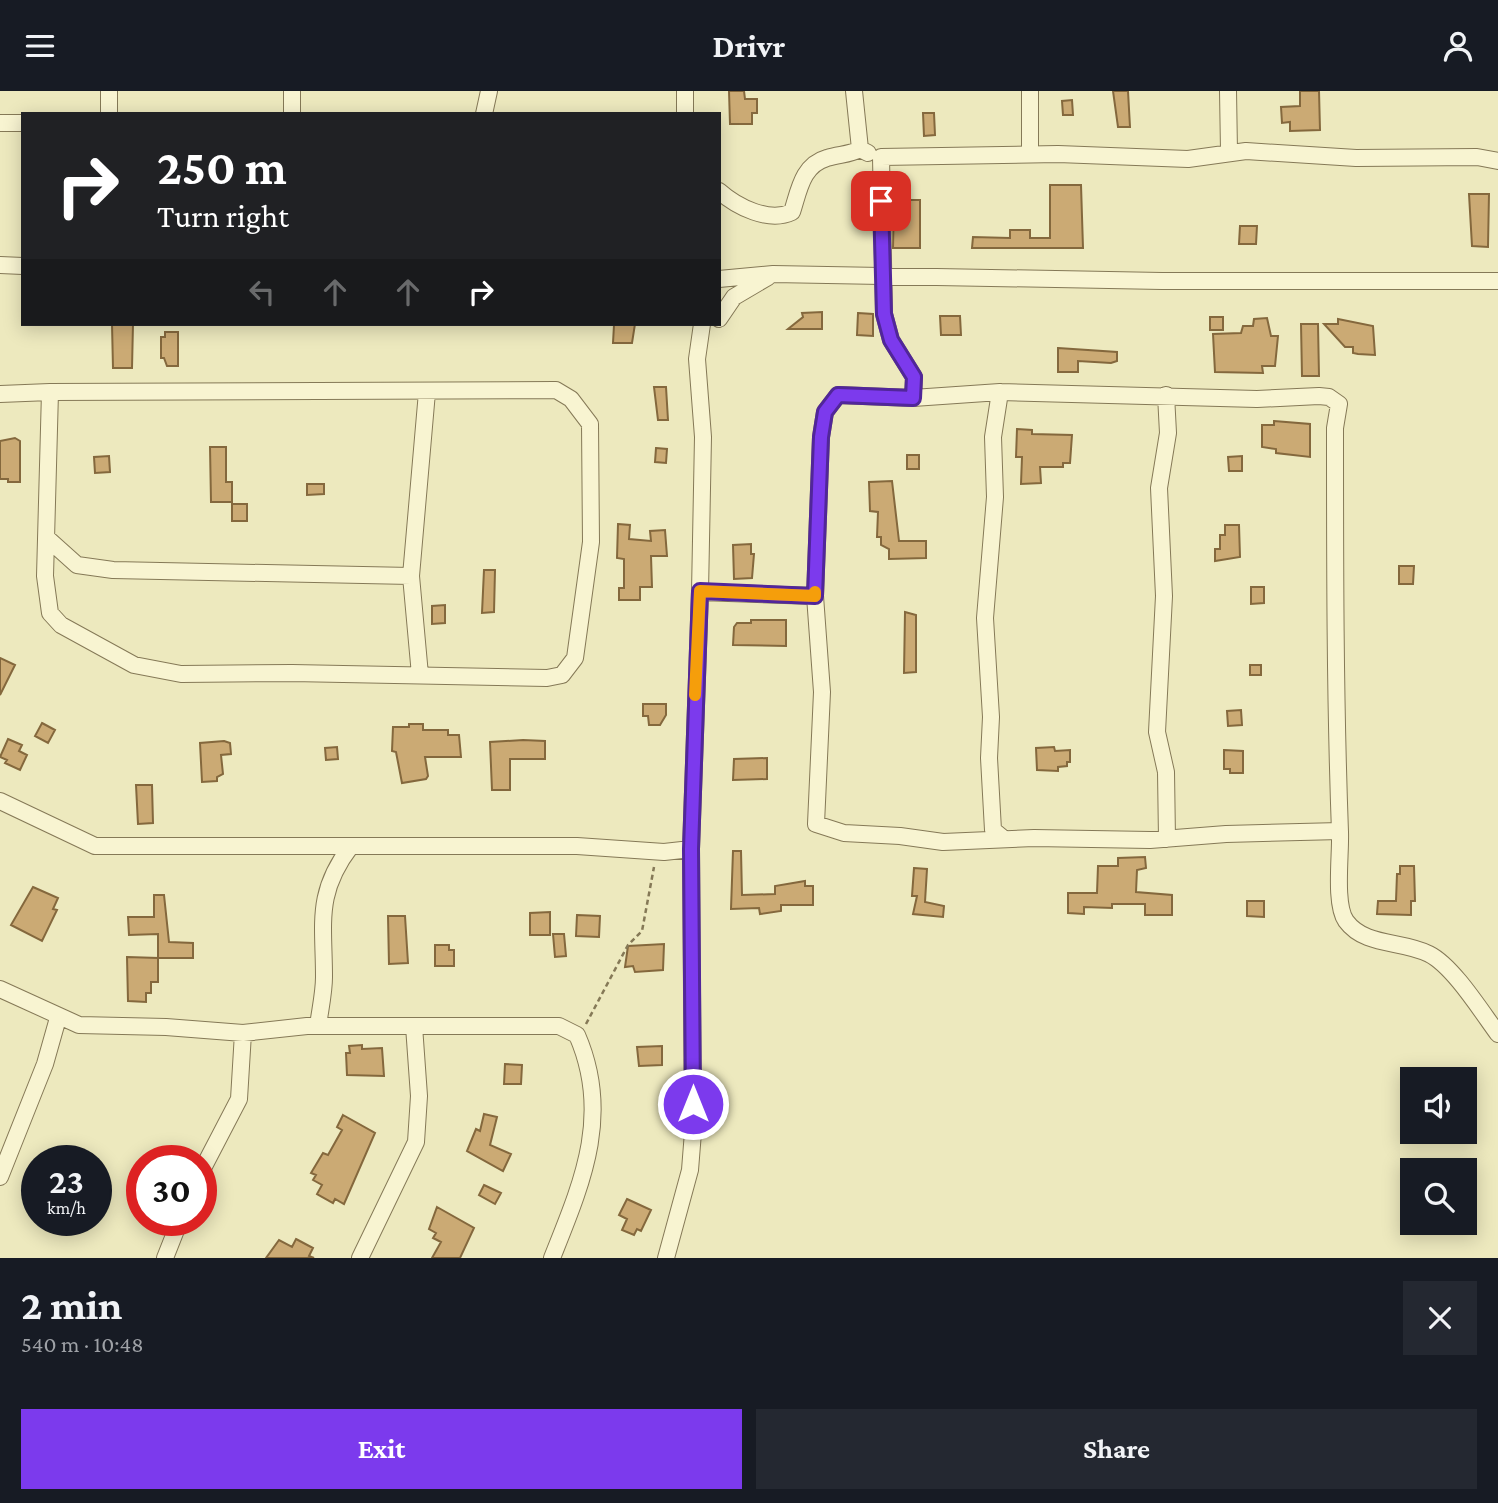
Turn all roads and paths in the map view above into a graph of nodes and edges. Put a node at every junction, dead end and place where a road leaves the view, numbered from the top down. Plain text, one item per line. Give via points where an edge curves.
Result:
1 (109, 91) edge
2 (292, 91) edge
3 (489, 91) edge
4 (685, 91) edge
5 (853, 91) edge
6 (1030, 91) edge
7 (1228, 91) edge
8 (109, 112) edge
9 (292, 112) edge
10 (484, 112) edge
11 (685, 112) edge
12 (0, 123) edge
13 (21, 123) edge
14 (860, 149) junction
15 (1229, 152) junction
16 (1030, 154) junction
17 (881, 157) junction
18 (1498, 161) edge
19 (721, 192) edge
20 (0, 265) edge
21 (21, 266) edge
22 (773, 274) junction
23 (884, 277) junction
24 (721, 279) edge
25 (1498, 281) edge
26 (721, 316) edge
27 (702, 326) edge
28 (715, 326) edge
29 (697, 359) junction
30 (50, 392) junction
31 (427, 392) junction
32 (1000, 392) junction
33 (0, 394) edge
34 (1166, 395) junction
35 (913, 398) junction
36 (48, 539) junction
37 (411, 576) junction
38 (700, 591) junction
39 (815, 596) junction
40 (420, 675) junction
41 (0, 801) edge
42 (1340, 831) junction
43 (1004, 839) junction
44 (1167, 839) junction
45 (351, 846) junction
46 (691, 849) junction
47 (664, 852) junction
48 (0, 989) edge
49 (58, 1018) junction
50 (318, 1026) junction
51 (414, 1026) junction
52 (243, 1033) junction
53 (1498, 1034) edge
54 (577, 1035) junction
55 (215, 1145) edge
56 (0, 1177) edge
57 (174, 1236) edge
58 (165, 1258) edge
59 (360, 1258) edge
60 (552, 1258) edge
61 (666, 1258) edge

1 - 8 street
2 - 9 street
3 - 10 street
4 - 11 street
5 - 14 street
6 - 16 street
7 - 15 street
12 - 13 street
14 - 17 street
14 - 19 street via 813,165 803,177 792,212 783,216 765,216
15 - 16 street via 1178,159
15 - 18 street
16 - 17 street
17 - 23 street
20 - 21 street
22 - 23 street
22 - 24 street
22 - 26 street via 734,297
23 - 25 street
23 - 35 street via 884,314 891,340 914,377
27 - 29 street
28 - 29 street
29 - 38 street via 703,437
30 - 31 street
30 - 33 street
30 - 36 street
31 - 37 street
31 - 40 street via 556,390 570,399 590,424 591,542 575,658 562,675
32 - 34 street
32 - 35 street
32 - 43 street via 993,437 995,497 985,618 990,809 993,830
34 - 42 street via 1319,396 1339,404 1335,428
34 - 44 street via 1168,433 1159,488 1164,596 1157,732 1166,772
35 - 39 street via 838,395 828,405 821,437
36 - 37 street via 77,565 113,571
36 - 40 street via 45,576 50,613 61,625 134,665 181,674
37 - 40 street
38 - 39 street
38 - 46 street
39 - 43 street via 821,692 816,824 845,833 943,842
41 - 45 street via 95,846
42 - 44 street
42 - 53 street via 1339,898 1344,919 1364,937 1430,954
43 - 44 street
45 - 47 street via 577,846
45 - 50 street via 338,863 320,929 324,978
46 - 47 street
46 - 61 street via 693,1132 690,1170
47 - 54 path via 654,868 642,931 628,945 593,1015
48 - 49 street
49 - 52 street via 79,1025
49 - 56 street via 46,1064
50 - 51 street
50 - 52 street
51 - 54 street via 559,1026
51 - 59 street via 419,1096 416,1142
52 - 55 street via 239,1099
54 - 60 street via 587,1057 592,1094 590,1150
57 - 58 street

